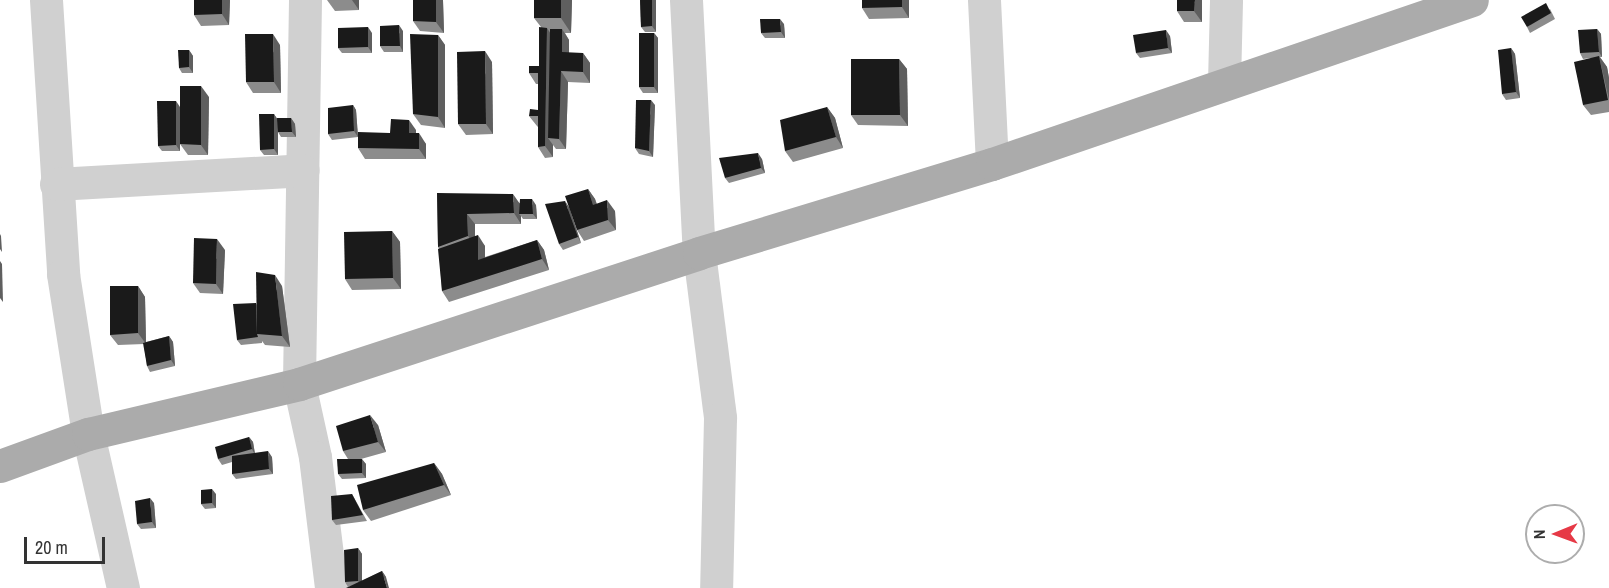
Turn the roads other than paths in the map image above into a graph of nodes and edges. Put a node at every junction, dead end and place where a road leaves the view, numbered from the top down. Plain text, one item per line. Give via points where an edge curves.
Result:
1 (46, 0) edge
2 (306, 0) edge
3 (686, 0) edge
4 (984, 0) edge
5 (1226, 0) edge
6 (1472, 0) edge
7 (1224, 83) junction
8 (992, 164) junction
9 (303, 170) junction
10 (56, 184) junction
11 (699, 253) junction
12 (299, 384) junction
13 (88, 434) junction
14 (0, 466) edge
15 (123, 588) edge
16 (331, 588) edge
17 (716, 588) edge

1 - 10 street
2 - 9 street
3 - 11 street
4 - 8 street
5 - 7 street
6 - 7 main road
7 - 8 main road
8 - 11 main road
9 - 10 street
9 - 12 street
10 - 13 street via 63,274
11 - 12 main road
11 - 17 street via 720,418
12 - 13 main road
12 - 16 street via 315,457
13 - 14 main road
13 - 15 street

